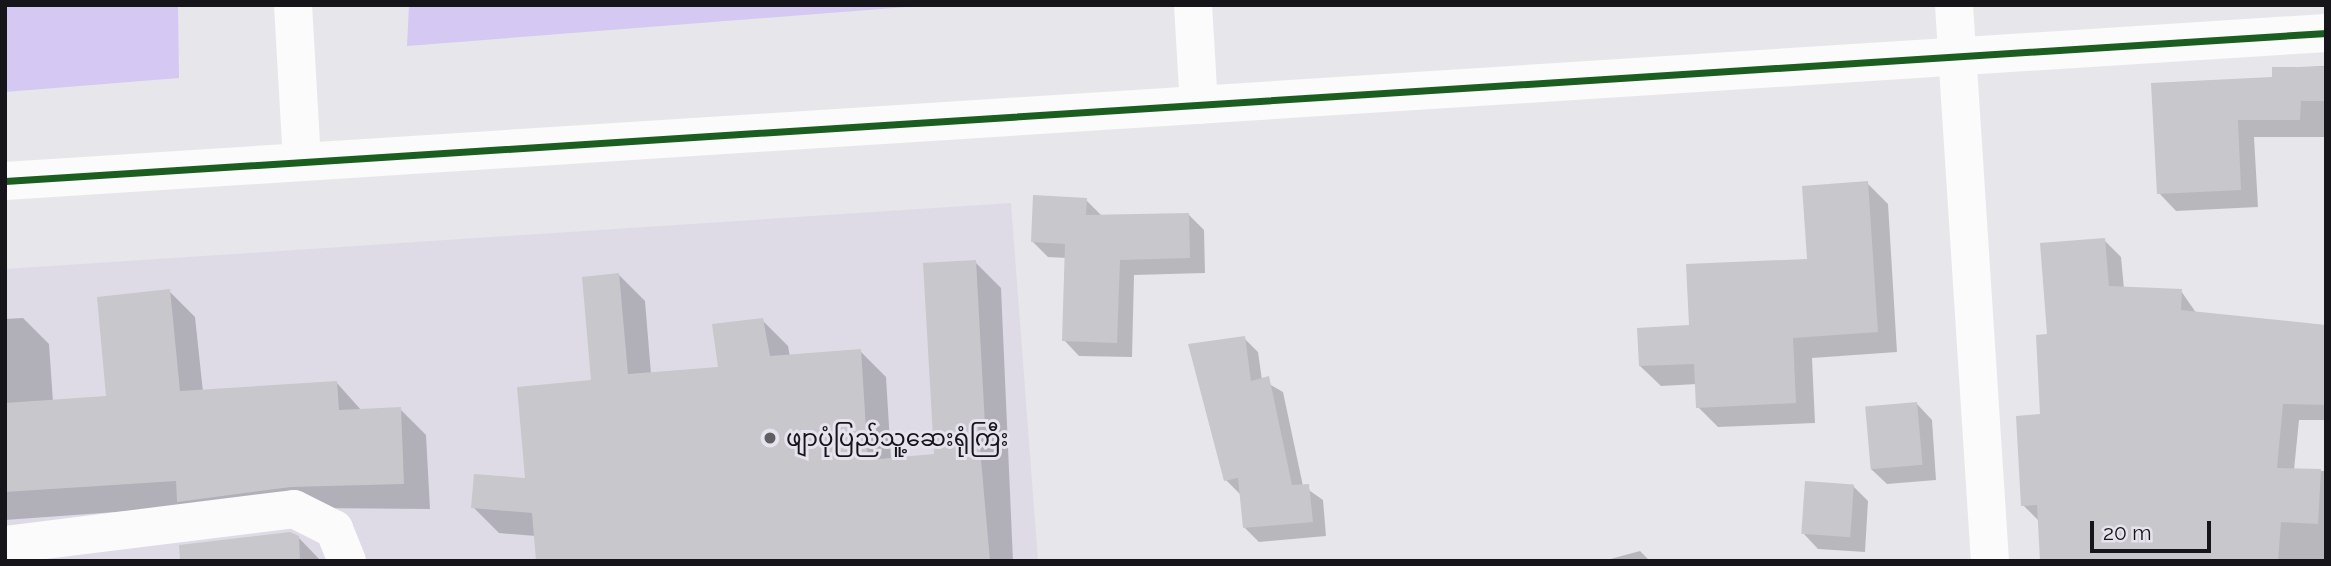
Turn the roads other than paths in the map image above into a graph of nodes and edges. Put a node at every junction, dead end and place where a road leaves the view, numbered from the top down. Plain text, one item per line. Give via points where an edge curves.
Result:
1 (293, 5) edge
2 (1193, 5) edge
3 (1954, 5) edge
4 (2326, 33) edge
5 (1959, 56) junction
6 (1199, 105) junction
7 (302, 162) junction
8 (5, 181) edge
9 (5, 545) edge
10 (347, 561) edge
11 (1990, 561) edge

1 - 7 street
2 - 6 street
3 - 5 street
4 - 5 street
5 - 6 street
5 - 11 street
6 - 7 street
7 - 8 street
9 - 10 street via 294,509 334,529

